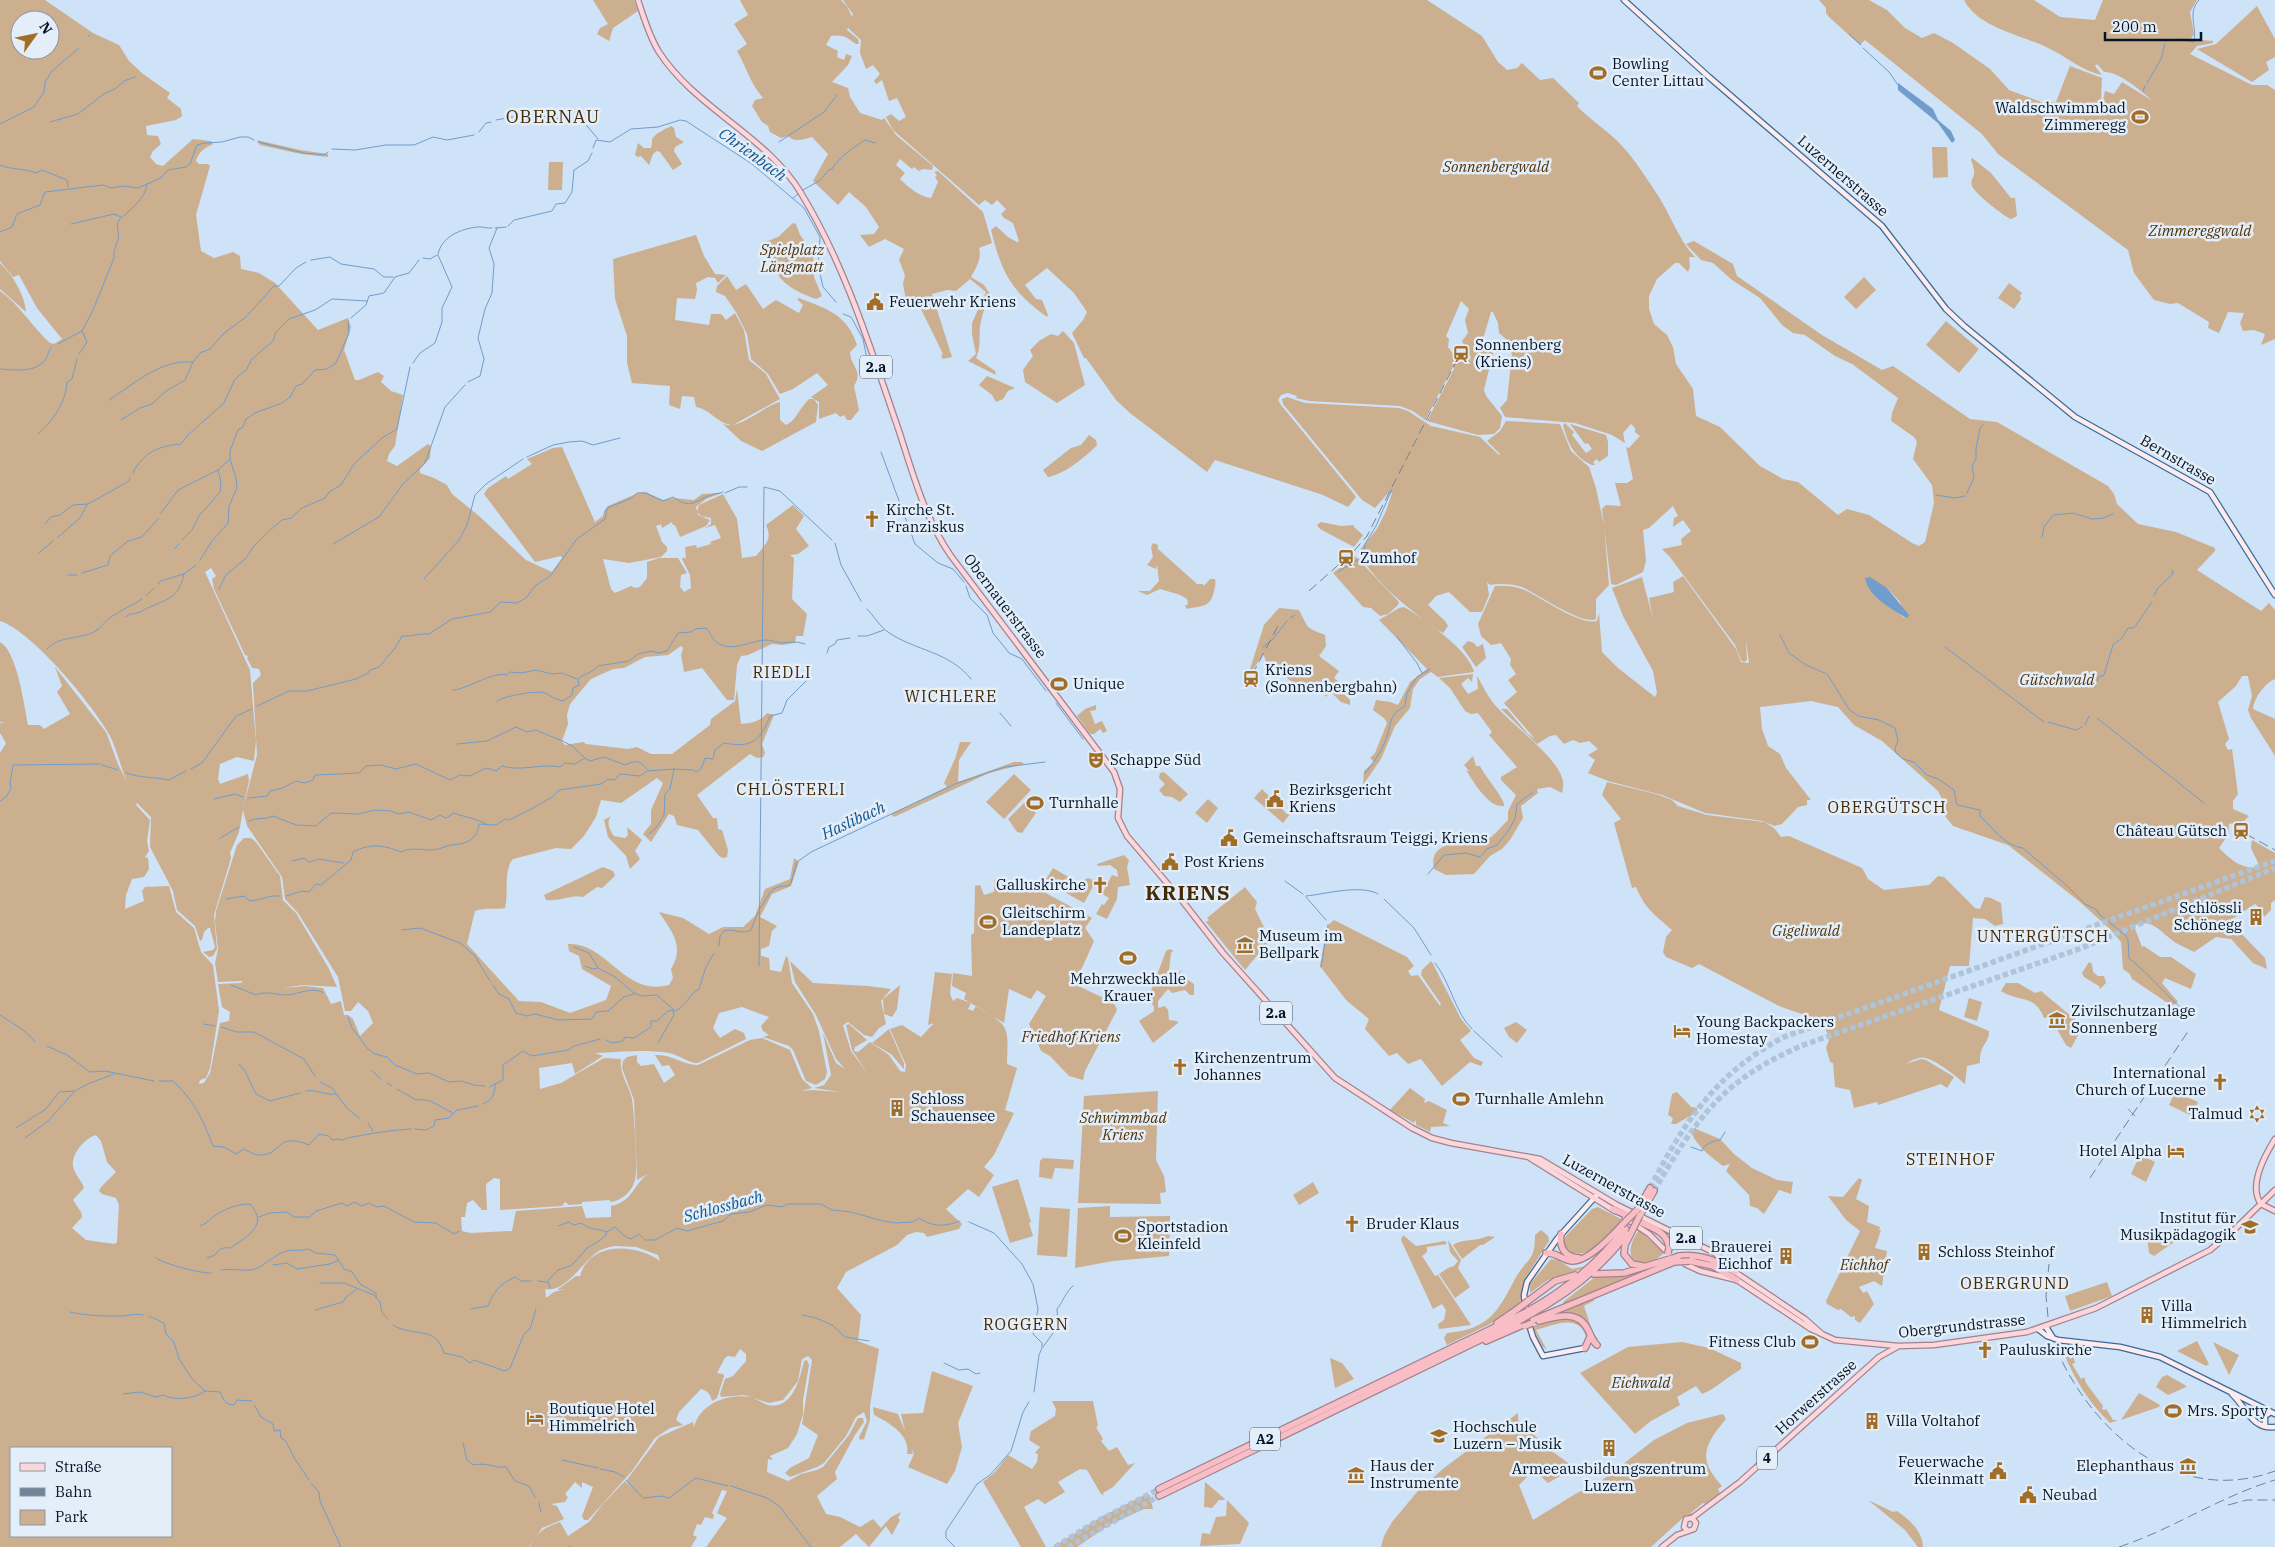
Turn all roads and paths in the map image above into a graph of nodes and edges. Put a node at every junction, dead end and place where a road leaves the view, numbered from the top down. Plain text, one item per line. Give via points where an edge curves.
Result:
1 (638, 0) edge
2 (1624, 0) edge
3 (2032, 382) joint
4 (2275, 595) edge
5 (1106, 760) joint
6 (2275, 1139) edge
7 (1529, 1157) junction
8 (1552, 1161) dead end
9 (1556, 1169) junction
10 (1652, 1190) tunnel mouth
11 (2275, 1190) edge
12 (1596, 1196) junction
13 (2261, 1204) junction
14 (1613, 1209) junction
15 (2275, 1211) edge
16 (1639, 1212) junction
17 (1626, 1215) dead end
18 (1642, 1223) dead end
19 (1627, 1229) junction
20 (1559, 1237) junction
21 (1546, 1253) junction
22 (1586, 1257) junction
23 (1667, 1257) junction
24 (1572, 1261) junction
25 (1735, 1272) junction
26 (1594, 1274) dead end
27 (1575, 1275) dead end
28 (1737, 1280) junction
29 (1518, 1318) junction
30 (1530, 1318) junction
31 (2046, 1327) junction
32 (2038, 1329) junction
33 (1822, 1334) junction
34 (1590, 1337) junction
35 (2053, 1338) junction
36 (1597, 1345) dead end
37 (1885, 1345) junction
38 (1462, 1346) junction
39 (1898, 1346) junction
40 (1585, 1348) joint
41 (1879, 1357) junction
42 (2227, 1390) junction
43 (2273, 1413) edge
44 (2265, 1424) junction
45 (2274, 1426) edge
46 (1159, 1489) tunnel mouth
47 (1159, 1496) tunnel mouth
48 (1702, 1513) junction
49 (1692, 1518) junction
50 (1696, 1523) junction
51 (1684, 1526) junction
52 (1687, 1530) junction
53 (1677, 1535) junction
54 (1662, 1547) edge

1 - 5 main road, Obernauerstrasse / 2.a via 646,27 673,70 773,158 800,191 834,255 934,528
2 - 3 main road, Luzernerstrasse via 1882,226 1952,316
3 - 4 main road, Bernstrasse via 2074,417 2210,492
5 - 7 main road, Luzernerstrasse / 2.a via 1119,784 1118,816 1127,836 1223,953 1328,1072 1422,1134 1451,1143
6 - 13 main road via 2258,1179 2256,1196
7 - 9 main road, Luzernerstrasse / 2.a via 1538,1158
7 - 12 main road, Luzernerstrasse / 2.a
8 - 9 main road
9 - 12 main road, Luzernerstrasse / 2.a
10 - 16 highway
11 - 13 main road, Obergrundstrasse
12 - 14 main road, Luzernerstrasse / 2.a
12 - 20 main road
12 - 25 main road, Luzernerstrasse / 2.a via 1711,1250
13 - 15 main road
13 - 31 main road, Obergrundstrasse / 2.a via 2204,1254 2096,1308
14 - 17 highway
14 - 23 main road, Luzernerstrasse / 2.a via 1644,1230
16 - 19 highway, bridge
16 - 19 highway, bridge
18 - 23 highway via 1664,1235 1669,1243
19 - 22 highway
19 - 23 highway via 1624,1254 1629,1262 1640,1266
19 - 30 highway, A2 via 1612,1252 1585,1278
20 - 21 main road
20 - 22 highway via 1566,1253 1573,1257
20 - 24 highway via 1560,1252
21 - 24 highway
21 - 40 main road via 1527,1282 1524,1295 1530,1328 1544,1356
22 - 24 highway
23 - 25 highway, bridge via 1697,1255
23 - 26 highway via 1624,1273
23 - 28 highway, bridge via 1712,1265
23 - 30 highway
25 - 28 main road
25 - 33 main road, Obergrundstrasse / 2.a
27 - 29 highway, bridge via 1555,1281 1528,1301
28 - 33 main road, Obergrundstrasse / 2.a via 1811,1330
29 - 30 highway, A2, bridge
29 - 38 highway, A2
29 - 38 highway
30 - 34 highway via 1574,1317 1585,1324
31 - 32 main road, Obergrundstrasse / 2.a
31 - 35 main road
32 - 35 main road
32 - 39 main road, Obergrundstrasse / 2.a via 1934,1345
33 - 37 main road, Obergrundstrasse / 2.a via 1842,1342
34 - 36 highway
34 - 40 highway
35 - 42 main road via 2120,1346 2153,1354
37 - 39 main road, Obergrundstrasse / 2.a
37 - 41 main road, Horwerstrasse / 4
38 - 46 highway, A2
38 - 47 highway, A2
39 - 41 main road, Horwerstrasse / 4
41 - 48 main road, Horwerstrasse / 4
42 - 43 main road
42 - 44 main road via 2250,1417 2261,1425
43 - 44 main road via 2265,1416
44 - 45 main road
48 - 49 main road, Horwerstrasse / 4
48 - 50 main road, Horwerstrasse / 4
49 - 50 main road
49 - 51 main road via 1685,1520
50 - 52 main road via 1694,1529
51 - 52 main road
51 - 53 main road
52 - 53 main road
53 - 54 main road

